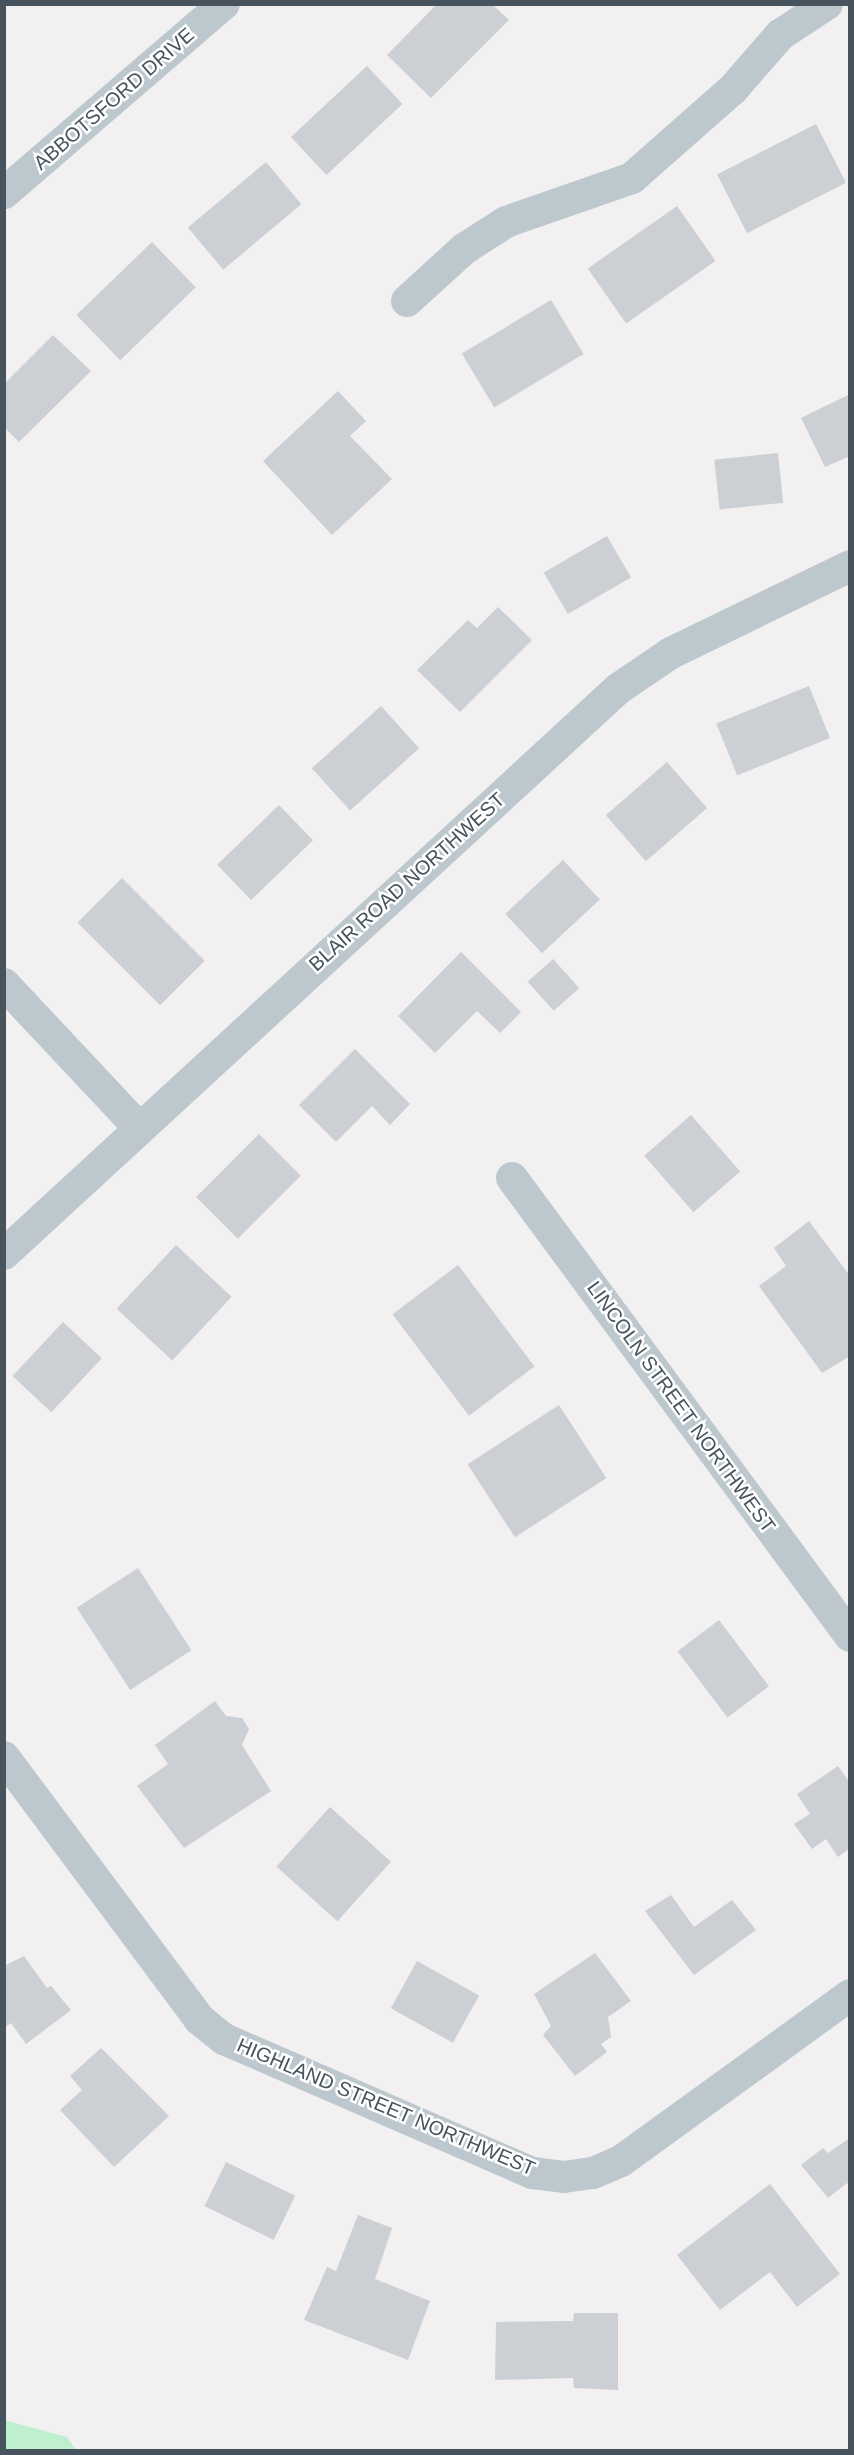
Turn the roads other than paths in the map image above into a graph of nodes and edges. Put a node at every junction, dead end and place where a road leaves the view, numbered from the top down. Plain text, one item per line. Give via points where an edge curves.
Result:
1 (224, 4) edge
2 (827, 4) edge
3 (4, 193) edge
4 (407, 301) dead end
5 (849, 566) edge
6 (4, 984) edge
7 (139, 1128) junction
8 (512, 1178) dead end
9 (4, 1254) edge
10 (849, 1636) edge
11 (4, 1757) edge
12 (849, 1995) edge

1 - 3 street, ABBOTSFORD DRIVE
2 - 4 street via 780,35 733,89 632,178 506,222 464,249
5 - 7 street, BLAIR ROAD NORTHWEST via 670,653 618,689
6 - 7 street
7 - 9 street, BLAIR ROAD NORTHWEST
8 - 10 street, LINCOLN STREET NORTHWEST
11 - 12 street, HIGHLAND STREET NORTHWEST via 199,2019 224,2038 532,2173 564,2177 593,2173 621,2161

